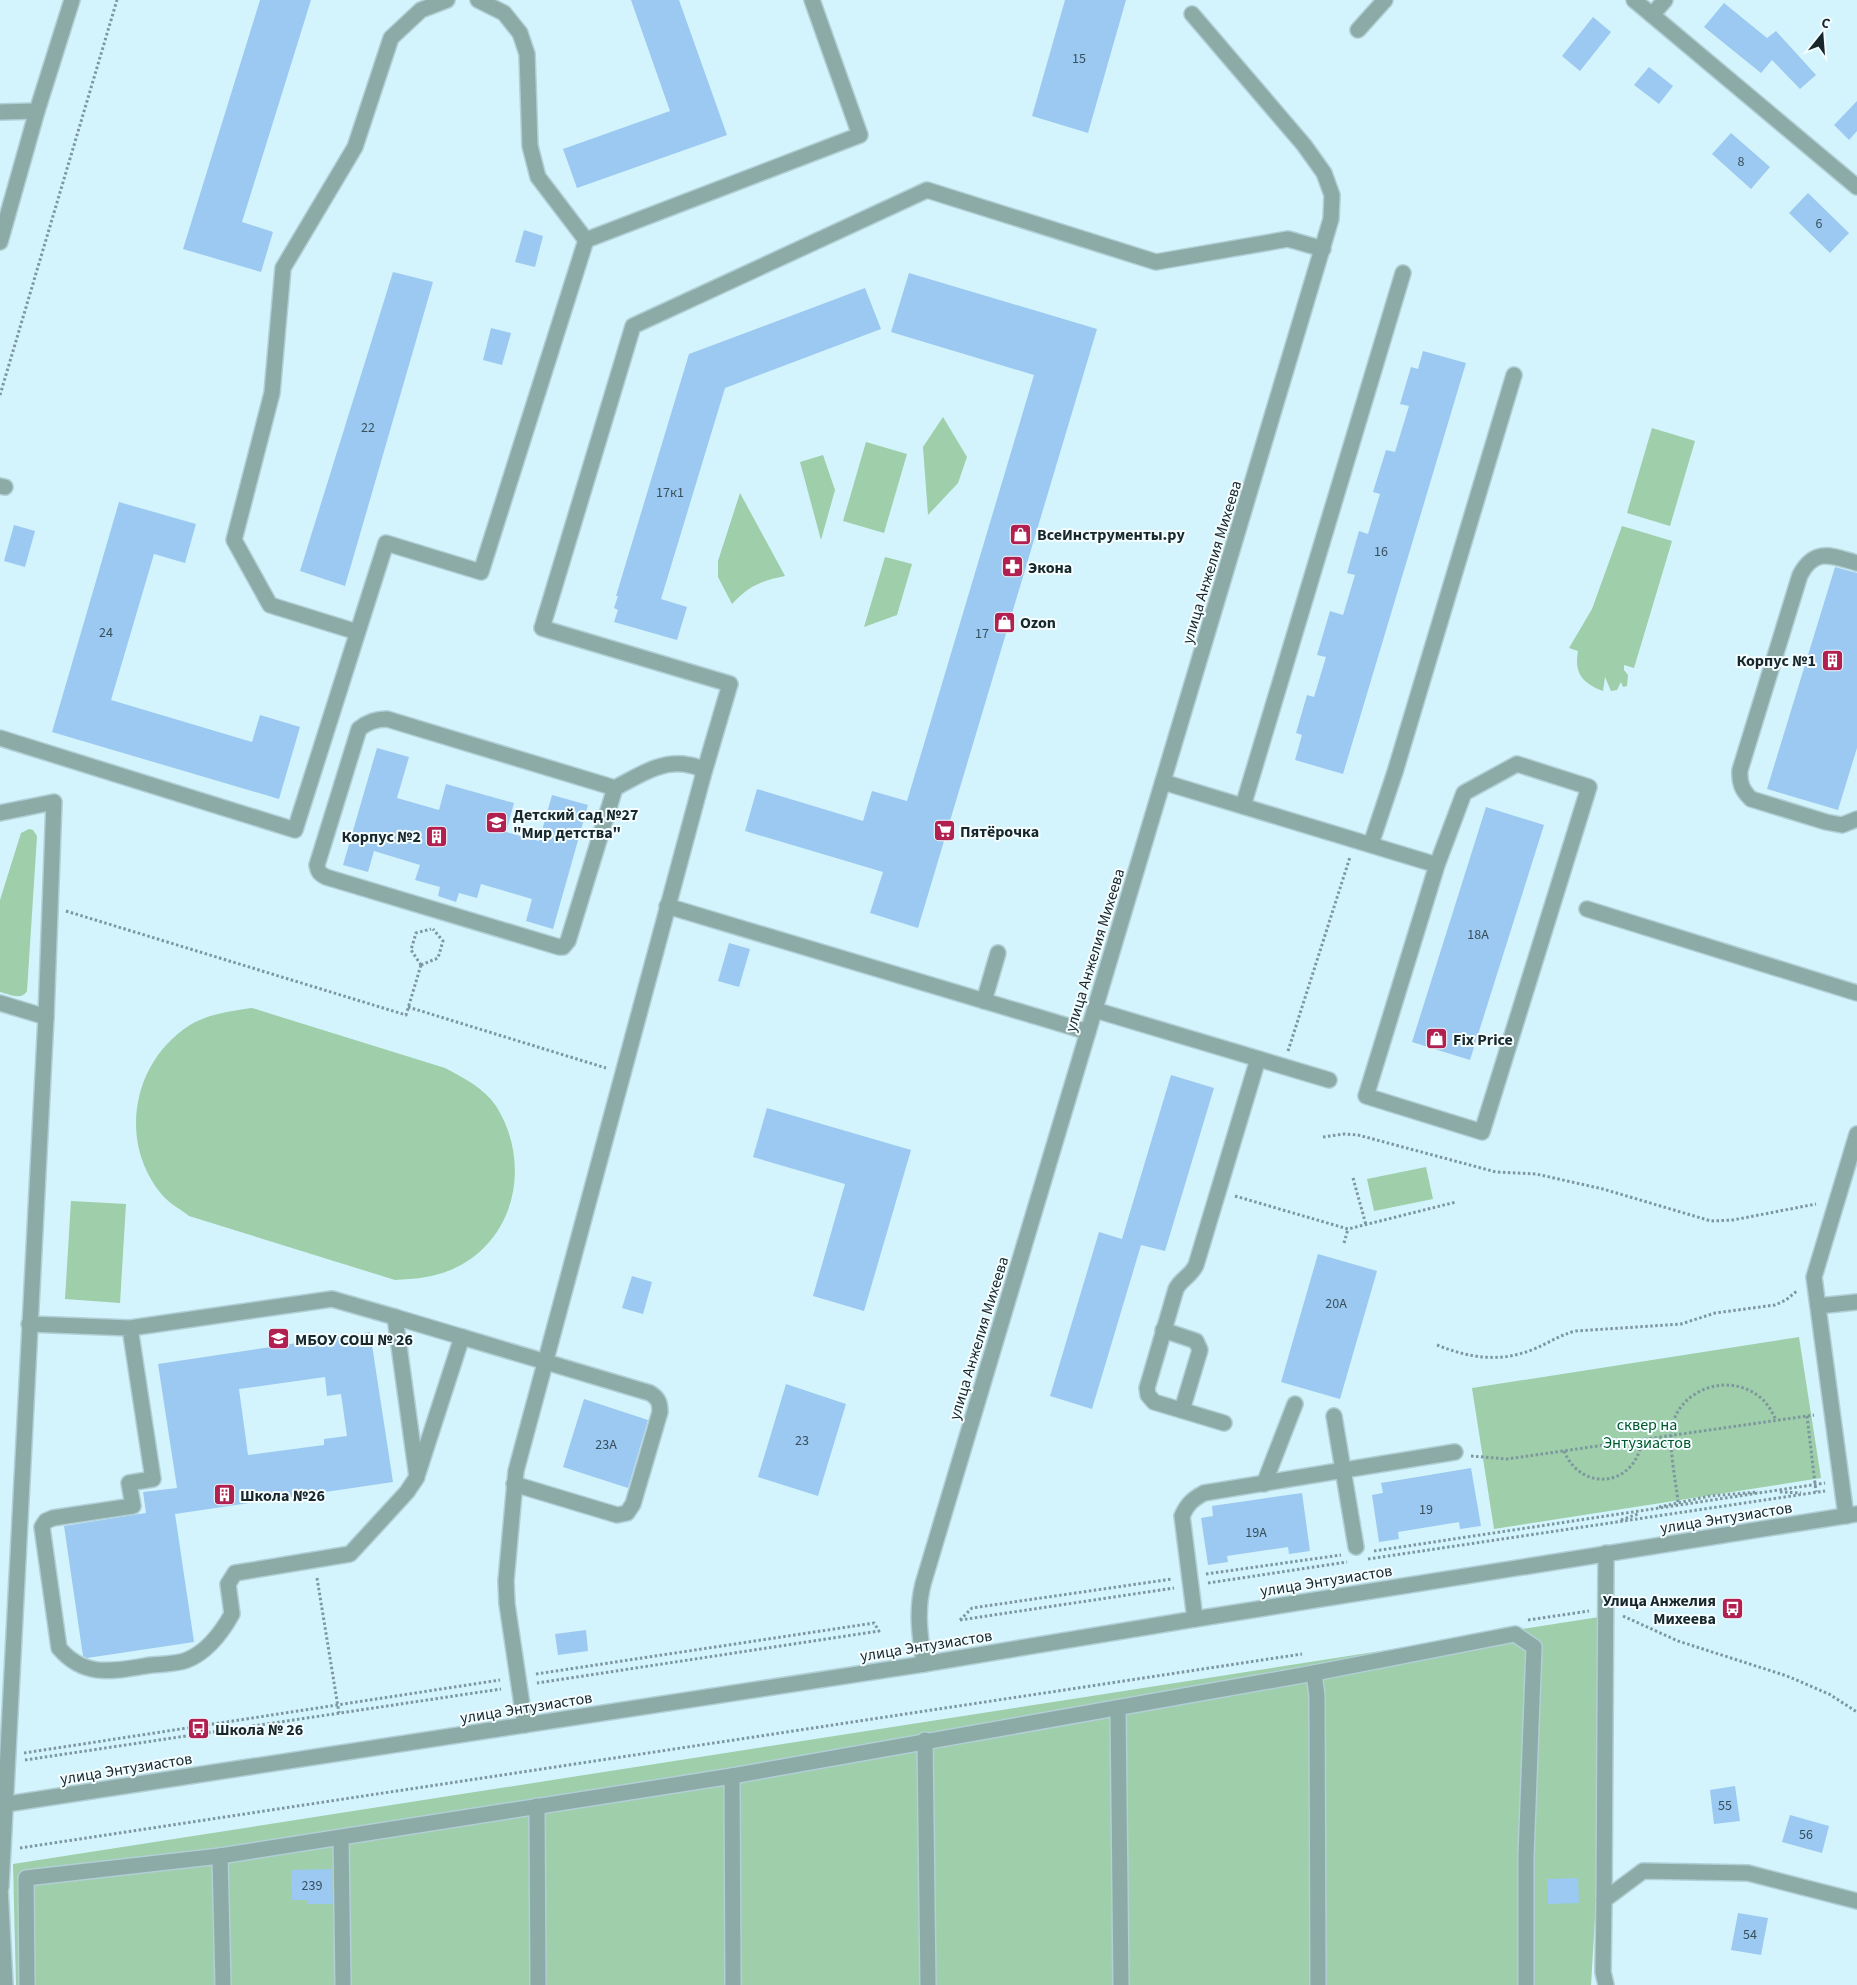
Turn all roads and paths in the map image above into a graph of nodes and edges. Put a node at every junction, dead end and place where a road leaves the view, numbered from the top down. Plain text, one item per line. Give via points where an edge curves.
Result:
1 (72, 0) edge
2 (117, 0) edge
3 (447, 0) edge
4 (478, 0) edge
5 (812, 0) edge
6 (1386, 0) edge
7 (1634, 0) edge
8 (1665, 0) edge
9 (1192, 14) dead end
10 (1652, 15) junction
11 (1358, 30) dead end
12 (37, 111) junction
13 (0, 112) edge
14 (1857, 187) edge
15 (586, 240) junction
16 (0, 242) edge
17 (1323, 249) junction
18 (1403, 273) dead end
19 (1514, 375) dead end
20 (0, 395) edge
21 (1857, 564) edge
22 (357, 632) junction
23 (0, 738) edge
24 (703, 776) junction
25 (1163, 782) junction
26 (615, 788) junction
27 (1243, 806) junction
28 (0, 813) edge
29 (1857, 819) edge
30 (1355, 839) junction
31 (1370, 844) junction
32 (1437, 864) junction
33 (49, 906) junction
34 (667, 906) junction
35 (1587, 909) dead end
36 (998, 953) dead end
37 (421, 965) junction
38 (1857, 993) edge
39 (984, 1001) junction
40 (0, 1003) edge
41 (408, 1007) junction
42 (1095, 1010) junction
43 (46, 1017) junction
44 (1088, 1032) junction
45 (1258, 1059) junction
46 (1284, 1066) junction
47 (623, 1073) junction
48 (1330, 1080) dead end
49 (1857, 1134) edge
50 (1323, 1137) dead end
51 (1353, 1178) dead end
52 (1218, 1191) junction
53 (1837, 1200) junction
54 (1456, 1202) dead end
55 (1366, 1225) junction
56 (1348, 1229) junction
57 (1344, 1244) dead end
58 (1814, 1277) junction
59 (1857, 1302) edge
60 (1818, 1306) junction
61 (394, 1317) junction
62 (29, 1324) junction
63 (130, 1328) junction
64 (1164, 1330) junction
65 (462, 1337) junction
66 (1437, 1345) dead end
67 (544, 1361) junction
68 (1295, 1404) dead end
69 (1182, 1410) junction
70 (1832, 1412) junction
71 (1334, 1416) dead end
72 (1807, 1416) junction
73 (1776, 1420) junction
74 (1224, 1423) dead end
75 (1670, 1436) junction
76 (1642, 1439) junction
77 (1564, 1451) junction
78 (1455, 1452) joint
79 (1343, 1471) junction
80 (417, 1477) junction
81 (514, 1484) junction
82 (1264, 1484) junction
83 (1841, 1484) junction
84 (1815, 1485) junction
85 (1772, 1491) junction
86 (1816, 1492) junction
87 (1809, 1493) junction
88 (1678, 1502) junction
89 (1646, 1511) junction
90 (1851, 1515) edge
91 (1613, 1523) junction
92 (1356, 1551) junction
93 (1606, 1553) junction
94 (1368, 1559) dead end
95 (314, 1561) junction
96 (1348, 1562) dead end
97 (1190, 1581) junction
98 (1605, 1608) junction
99 (1195, 1618) junction
100 (1526, 1620) dead end
101 (1310, 1653) dead end
102 (924, 1664) junction
103 (1314, 1673) junction
104 (518, 1682) junction
105 (337, 1704) junction
106 (1118, 1708) junction
107 (1857, 1712) edge
108 (339, 1713) junction
109 (525, 1725) junction
110 (4, 1728) edge
111 (925, 1740) junction
112 (7, 1759) junction
113 (732, 1776) junction
114 (2, 1805) edge
115 (537, 1806) junction
116 (342, 1838) junction
117 (3, 1850) junction
118 (220, 1856) junction
119 (0, 1887) edge
120 (1604, 1900) junction
121 (1857, 1901) edge
122 (5, 1985) edge
123 (27, 1985) edge
124 (223, 1985) edge
125 (343, 1985) edge
126 (538, 1985) edge
127 (733, 1985) edge
128 (928, 1985) edge
129 (1121, 1985) edge
130 (1318, 1985) edge
131 (1526, 1985) edge
132 (1606, 1985) edge

1 - 12 street
2 - 20 path
3 - 22 street via 421,10 391,38 355,147 283,268 272,393 234,540 270,605
4 - 15 street via 504,13 520,33 527,54 530,146 538,176
5 - 15 street via 860,135
6 - 11 street
7 - 10 street
8 - 10 street
9 - 17 street, улица Анжелия Михеева via 1324,173 1332,195 1331,219
10 - 14 street
12 - 13 street
12 - 16 street
15 - 22 street via 481,572 386,543
17 - 24 street via 1288,239 1156,262 927,190 633,326 542,628 730,684
17 - 25 street, улица Анжелия Михеева
18 - 27 street
19 - 31 street via 1395,772
21 - 29 street via 1829,555 1818,556 1802,570 1740,770 1740,779 1744,792 1751,799 1826,822 1842,825
22 - 23 street via 295,830
24 - 26 street via 699,768 667,764
24 - 34 street
25 - 27 street
25 - 42 street, улица Анжелия Михеева
26 - 26 street via 568,941 563,947 326,876 318,870 359,729 372,721 387,719
27 - 30 street
28 - 33 street via 54,802
30 - 31 street
30 - 46 path
31 - 32 street
32 - 32 street via 1366,1096 1482,1132 1589,787 1517,764 1464,793
33 - 41 path via 406,1015
33 - 43 street
34 - 39 street
34 - 47 street
35 - 38 street
36 - 39 street
37 - 37 path via 411,950 416,933 432,928 443,941 438,958
37 - 41 path
39 - 44 street
40 - 43 street
41 - 47 path
42 - 44 street, улица Анжелия Михеева
42 - 45 street
43 - 62 street
44 - 102 street, улица Анжелия Михеева via 923,1584 918,1626
45 - 46 street
45 - 52 street
46 - 48 street
47 - 67 street
49 - 53 street
50 - 53 path via 1358,1135 1496,1172 1544,1176 1603,1190 1711,1221 1733,1220
51 - 55 path
52 - 56 path
52 - 64 street via 1196,1265 1176,1290
53 - 58 street
54 - 55 path
55 - 56 path
56 - 57 path
58 - 60 street
58 - 66 path via 1786,1300 1774,1305 1721,1312 1681,1324 1576,1331 1516,1355 1478,1358 1460,1355
59 - 60 street
60 - 70 street
61 - 63 street via 332,1299
61 - 65 street
61 - 80 street
62 - 63 street
62 - 110 street
63 - 95 street via 153,1480 129,1483 133,1506 53,1518 42,1527 59,1648 77,1665 92,1671 186,1660 215,1639 232,1614 228,1584 235,1574
64 - 69 street via 1147,1391 1154,1402
64 - 69 street via 1196,1341 1200,1350
65 - 67 street
65 - 80 street
67 - 81 street
67 - 81 street via 650,1393 657,1397 660,1412 633,1504 627,1513 617,1515
68 - 82 street
69 - 74 street
70 - 72 path
70 - 83 street
71 - 79 street
72 - 73 path
72 - 84 path
73 - 75 path
73 - 75 path via 1770,1408 1750,1391 1724,1384 1710,1386 1687,1400 1676,1416
75 - 76 path
75 - 88 path
76 - 77 path
76 - 77 path via 1633,1466 1608,1479 1581,1473
77 - 78 path via 1507,1459
78 - 79 street
79 - 82 street
79 - 92 street
80 - 95 street via 351,1554
81 - 104 street via 506,1604
82 - 97 street via 1204,1493 1192,1499 1182,1516
83 - 84 path
83 - 86 path
83 - 90 street
84 - 85 path
84 - 86 path
85 - 87 path
85 - 88 path
85 - 89 path
86 - 87 path
87 - 91 path
88 - 89 path
89 - 91 path
89 - 92 path
90 - 93 street, улица Энтузиастов
91 - 94 path
92 - 97 path
93 - 98 street
93 - 99 street, улица Энтузиастов
95 - 105 path
96 - 97 path
97 - 97 path via 960,1620 972,1608
97 - 99 street
98 - 100 path
98 - 107 path via 1678,1641 1787,1676 1829,1694
98 - 120 street
99 - 102 street, улица Энтузиастов
101 - 117 path
102 - 109 street, улица Энтузиастов
103 - 106 street
103 - 130 street via 1317,1696
103 - 131 street via 1515,1634 1534,1647 1526,1856
104 - 104 path via 879,1631 874,1623
104 - 105 path
104 - 108 path
104 - 109 street
105 - 108 path
105 - 112 path
106 - 111 street
106 - 129 street
108 - 112 path
109 - 114 street, улица Энтузиастов
110 - 112 street
111 - 113 street
111 - 128 street
112 - 114 street
113 - 115 street
113 - 127 street
114 - 117 street
115 - 116 street
115 - 126 street
116 - 118 street
116 - 125 street
117 - 119 street
118 - 123 street via 26,1878
118 - 124 street
119 - 122 street
120 - 121 street via 1643,1871 1748,1873
120 - 132 street via 1603,1972

